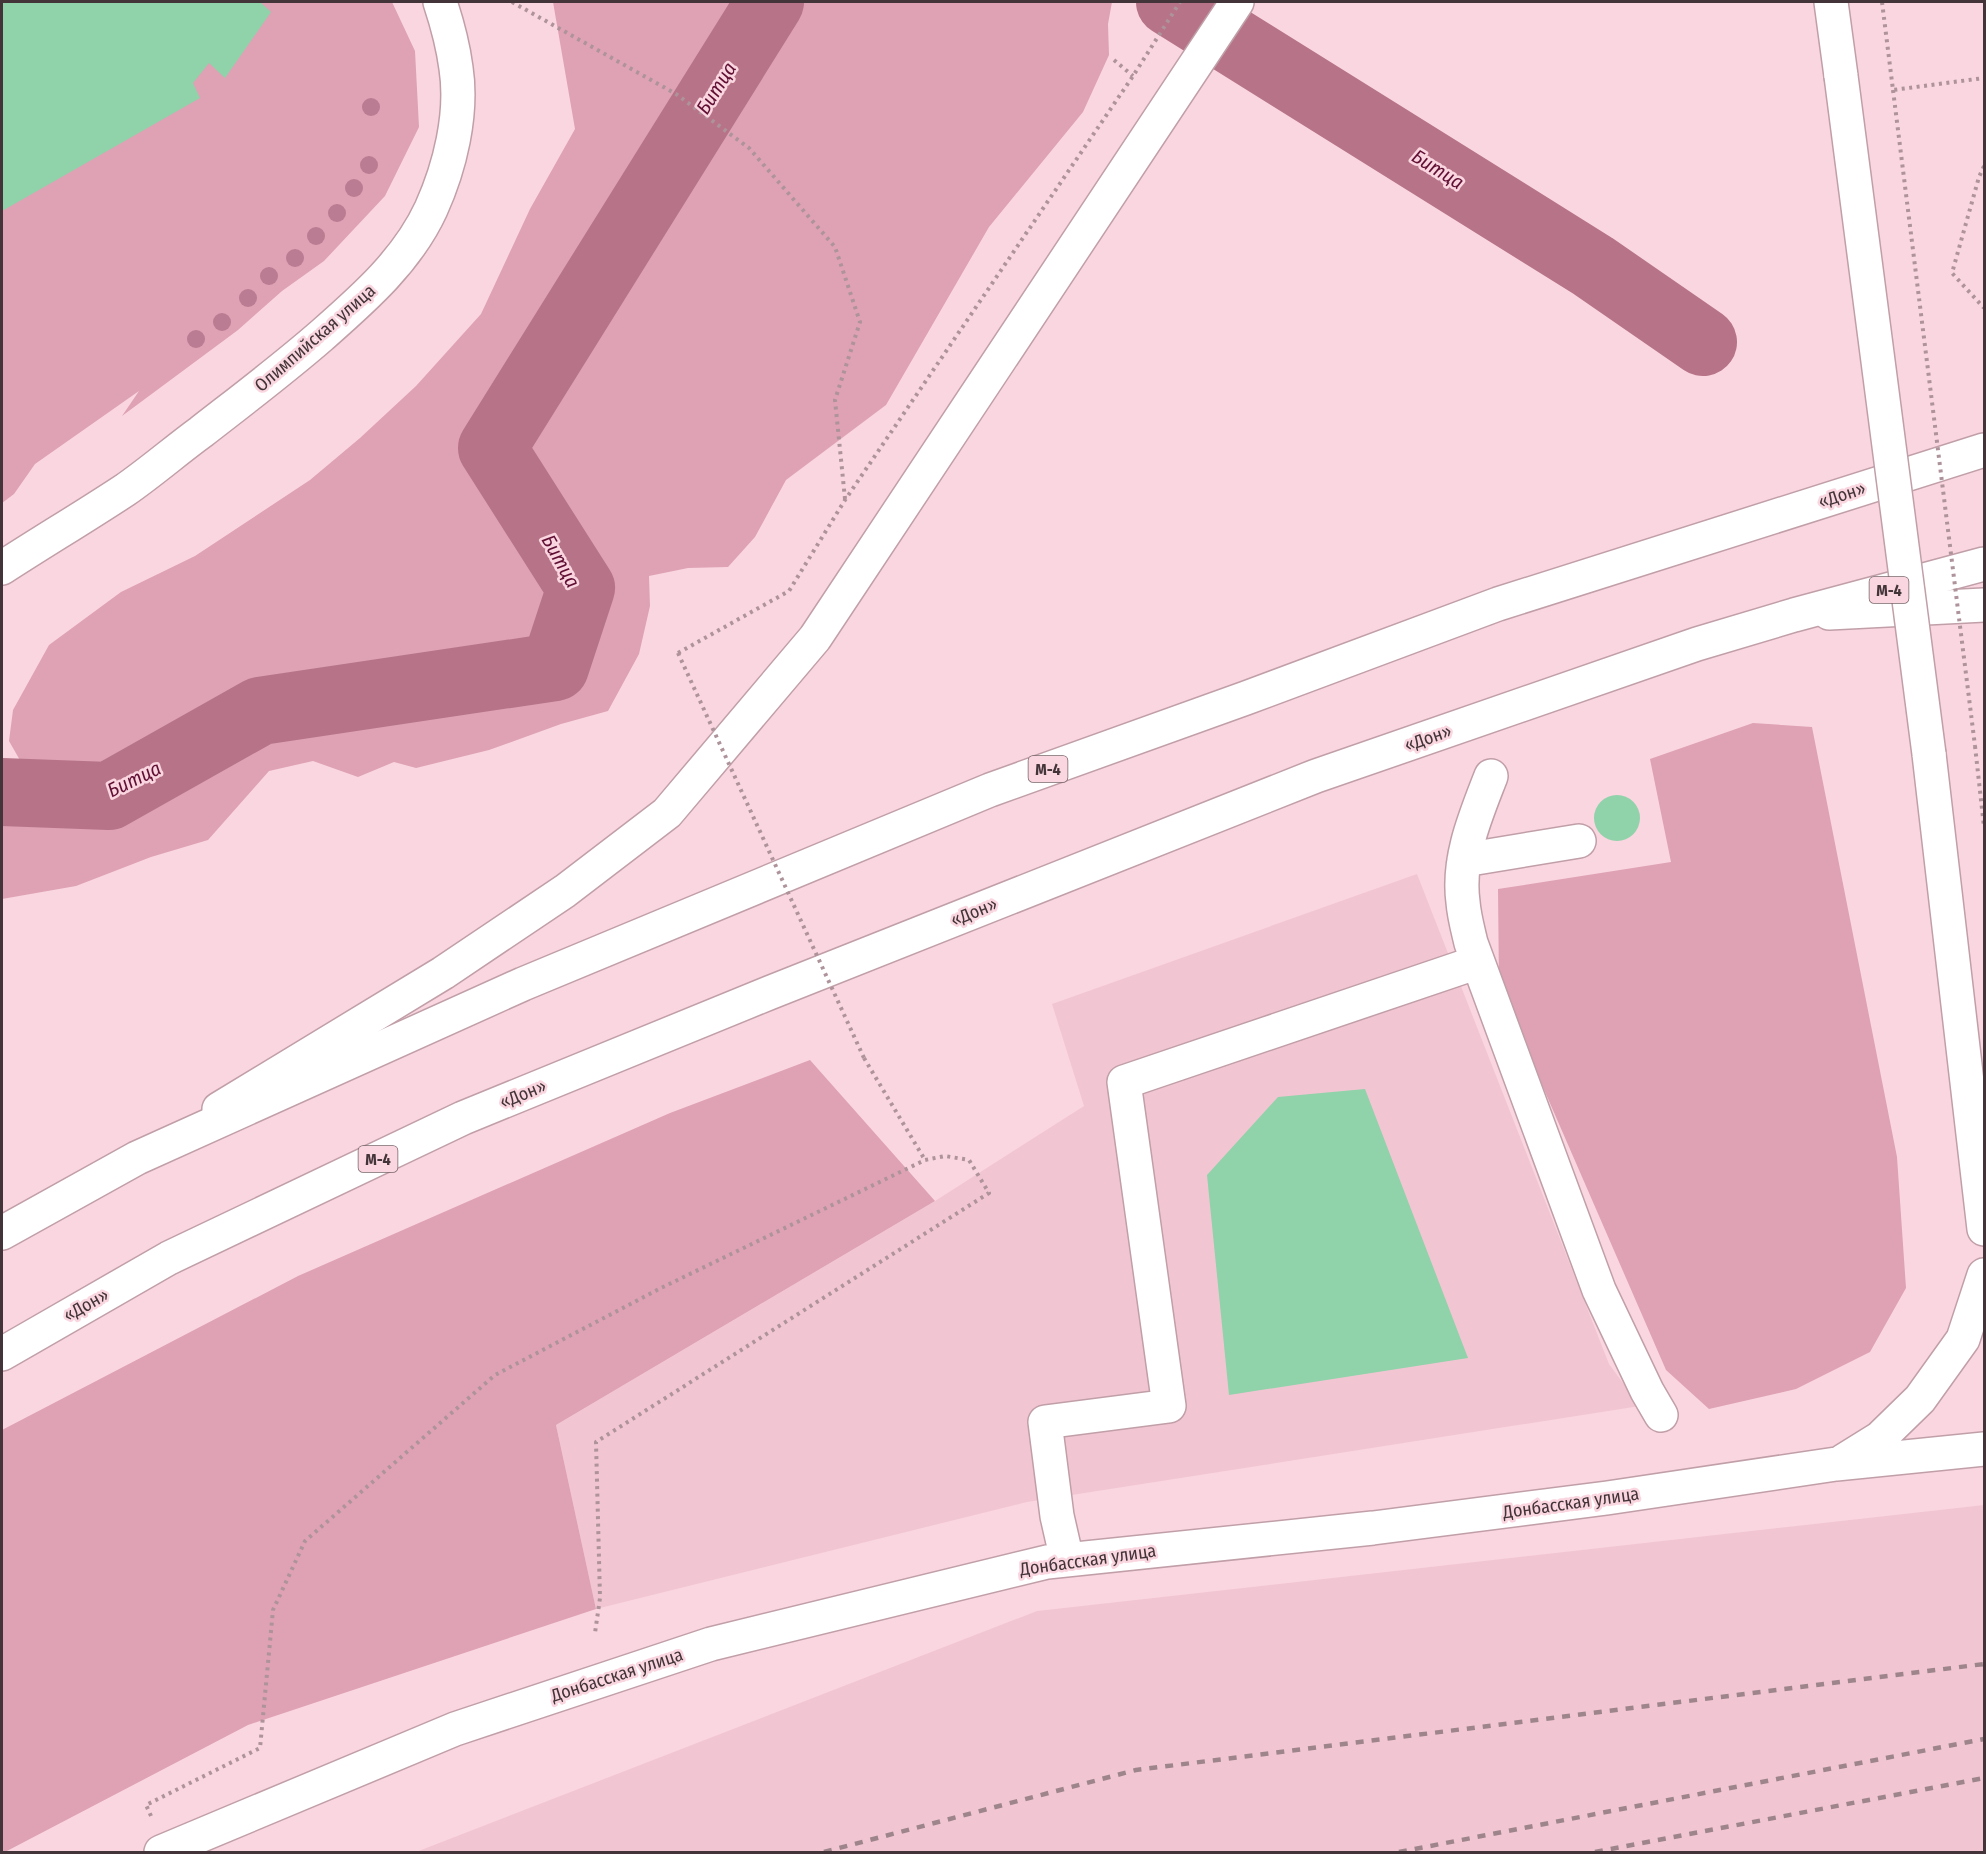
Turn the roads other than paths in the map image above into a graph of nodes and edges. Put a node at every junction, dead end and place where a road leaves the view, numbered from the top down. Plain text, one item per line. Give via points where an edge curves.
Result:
1 (440, 2) edge
2 (1237, 2) edge
3 (1831, 2) edge
4 (1984, 450) edge
5 (1984, 564) edge
6 (2, 568) edge
7 (1984, 605) edge
8 (1794, 615) junction
9 (1491, 776) dead end
10 (1579, 842) dead end
11 (1464, 861) junction
12 (1478, 962) junction
13 (137, 1158) junction
14 (1984, 1229) edge
15 (2, 1233) edge
16 (1984, 1275) edge
17 (2, 1354) edge
18 (1661, 1415) dead end
19 (1984, 1449) edge
20 (1836, 1464) junction
21 (1067, 1560) junction
22 (164, 1851) edge

1 - 6 main road, Олимпийская улица via 457,69 458,105 454,139 443,174 431,209 414,240 387,274 276,376 126,489
2 - 13 main road via 815,638 667,813 565,891 443,974
3 - 14 main road, bridge via 1929,754
4 - 13 main road, «Дон» / М-4 via 1498,604 990,790 523,984
5 - 8 main road, «Дон» / М-4
7 - 8 main road
8 - 17 main road, «Дон» / М-4 via 1697,644 1316,776 463,1118 170,1258
9 - 11 main road via 1473,822
10 - 11 main road
11 - 12 main road via 1462,901
12 - 18 main road via 1599,1290
12 - 21 main road via 1124,1082 1169,1406 1045,1422
13 - 15 main road, «Дон» / М-4
16 - 20 main road via 1963,1339 1920,1399 1880,1438
19 - 20 main road, Донбасская улица
20 - 21 main road, Донбасская улица via 1373,1528
21 - 22 main road, Донбасская улица via 711,1644 455,1729

